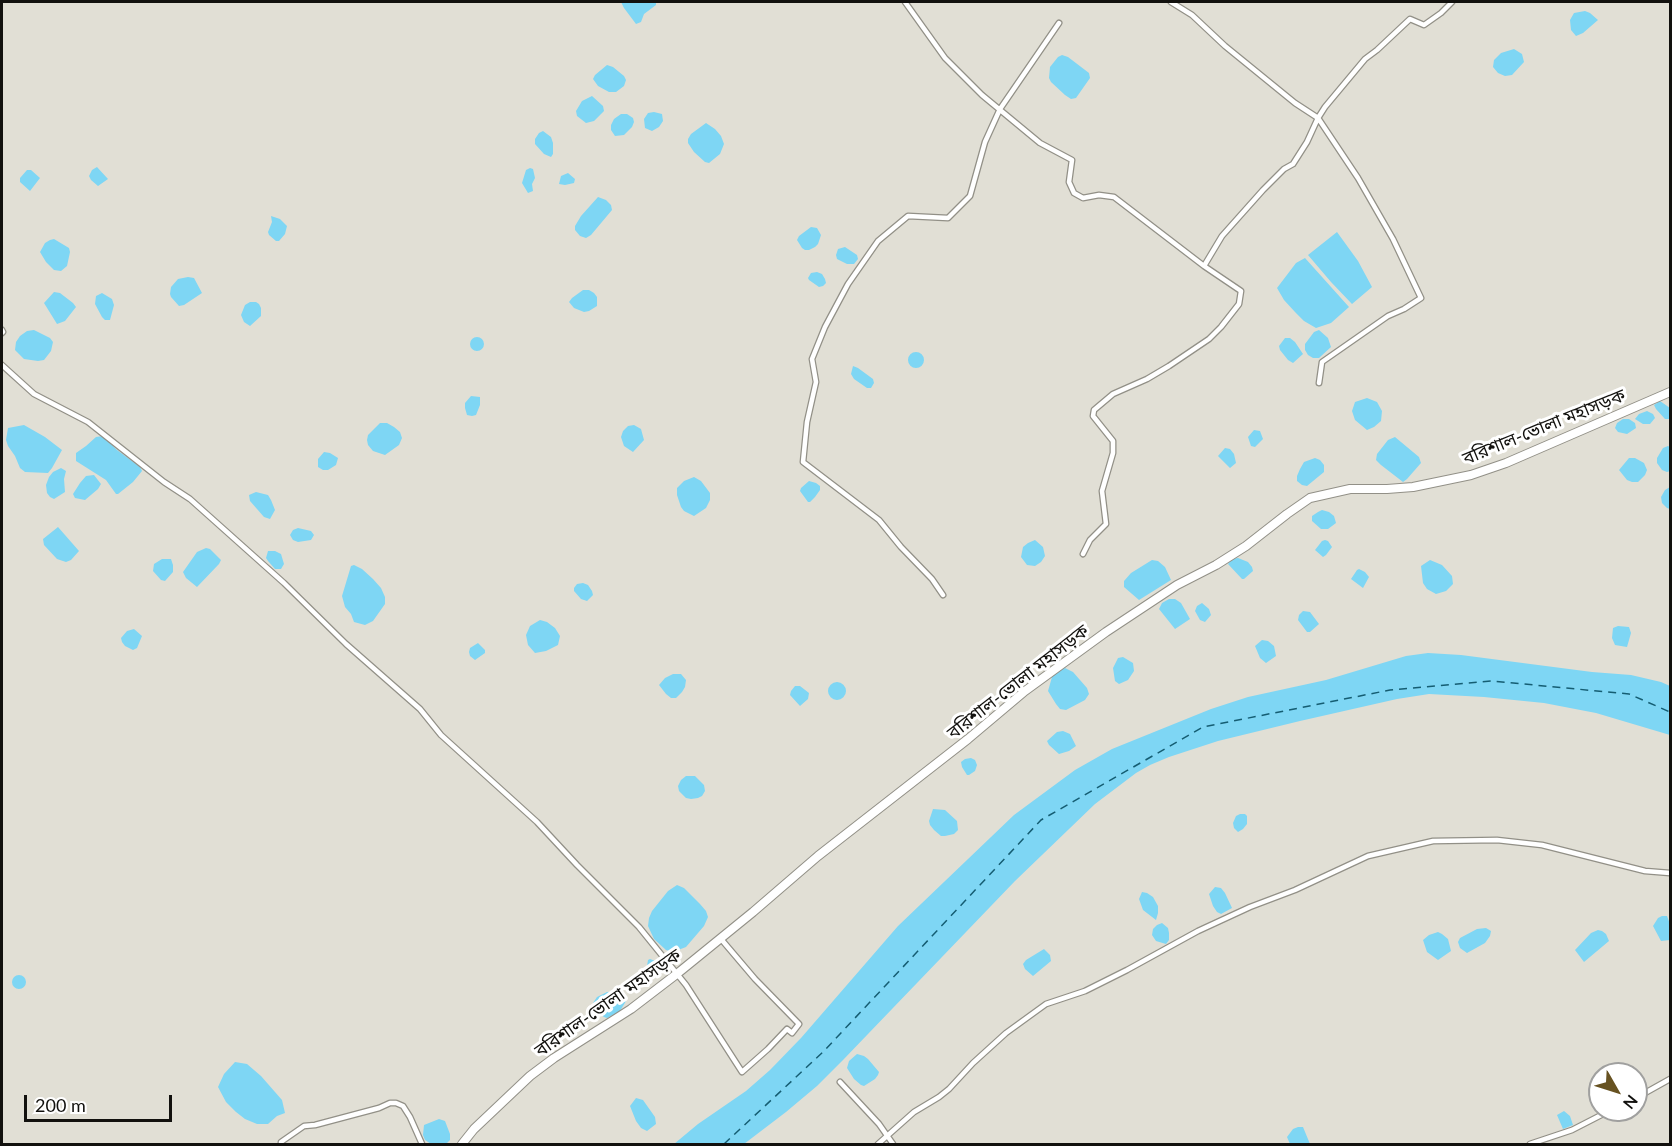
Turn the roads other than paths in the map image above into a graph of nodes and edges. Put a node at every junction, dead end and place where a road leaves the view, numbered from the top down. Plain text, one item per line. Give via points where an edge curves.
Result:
1 (905, 2) edge
2 (1172, 2) edge
3 (1452, 2) edge
4 (1059, 23) dead end
5 (1000, 109) junction
6 (1318, 118) junction
7 (1204, 266) junction
8 (2, 365) edge
9 (1319, 383) dead end
10 (1671, 392) edge
11 (1083, 554) dead end
12 (943, 595) dead end
13 (1671, 873) edge
14 (721, 939) junction
15 (678, 973) junction
16 (1671, 1079) edge
17 (840, 1082) dead end
18 (1648, 1091) edge
19 (1589, 1122) edge
20 (888, 1137) junction
21 (281, 1144) edge
22 (422, 1144) edge
23 (462, 1144) edge
24 (878, 1144) edge
25 (893, 1144) edge
26 (1530, 1144) edge

1 - 5 street via 945,58
2 - 6 street
3 - 6 street via 1424,25 1410,19 1404,24 1355,70
4 - 5 street
5 - 7 street via 1040,143 1072,160 1069,182 1074,193 1083,198 1114,197
5 - 12 street via 985,142 970,196 948,218 908,216 878,241 848,284 812,358 816,382 802,462 879,520
6 - 7 street via 1293,164 1222,236
6 - 9 street via 1393,239 1421,298 1322,362
7 - 11 street via 1241,291 1239,303 1209,339 1147,379 1113,394 1094,410 1093,416 1113,441 1113,453 1102,491 1106,524
8 - 15 street via 34,394 88,422 217,522 537,822
10 - 14 highway, বরিশাল-ভোলা মহাসড়ক via 1471,475 1413,487 1350,489 1310,498 1246,546 1177,585 1025,691
13 - 20 street via 1542,845 1497,840 1434,841 1368,856 1198,931 1085,991 1046,1004 1006,1033 949,1089 914,1112
14 - 15 highway, বরিশাল-ভোলা মহাসড়ক
14 - 15 street via 799,1024 792,1033 787,1029 743,1072
15 - 23 highway, বরিশাল-ভোলা মহাসড়ক via 530,1077
16 - 18 street
17 - 20 street
19 - 26 street
20 - 24 street
20 - 25 street
21 - 22 street via 304,1126 396,1102 410,1117

